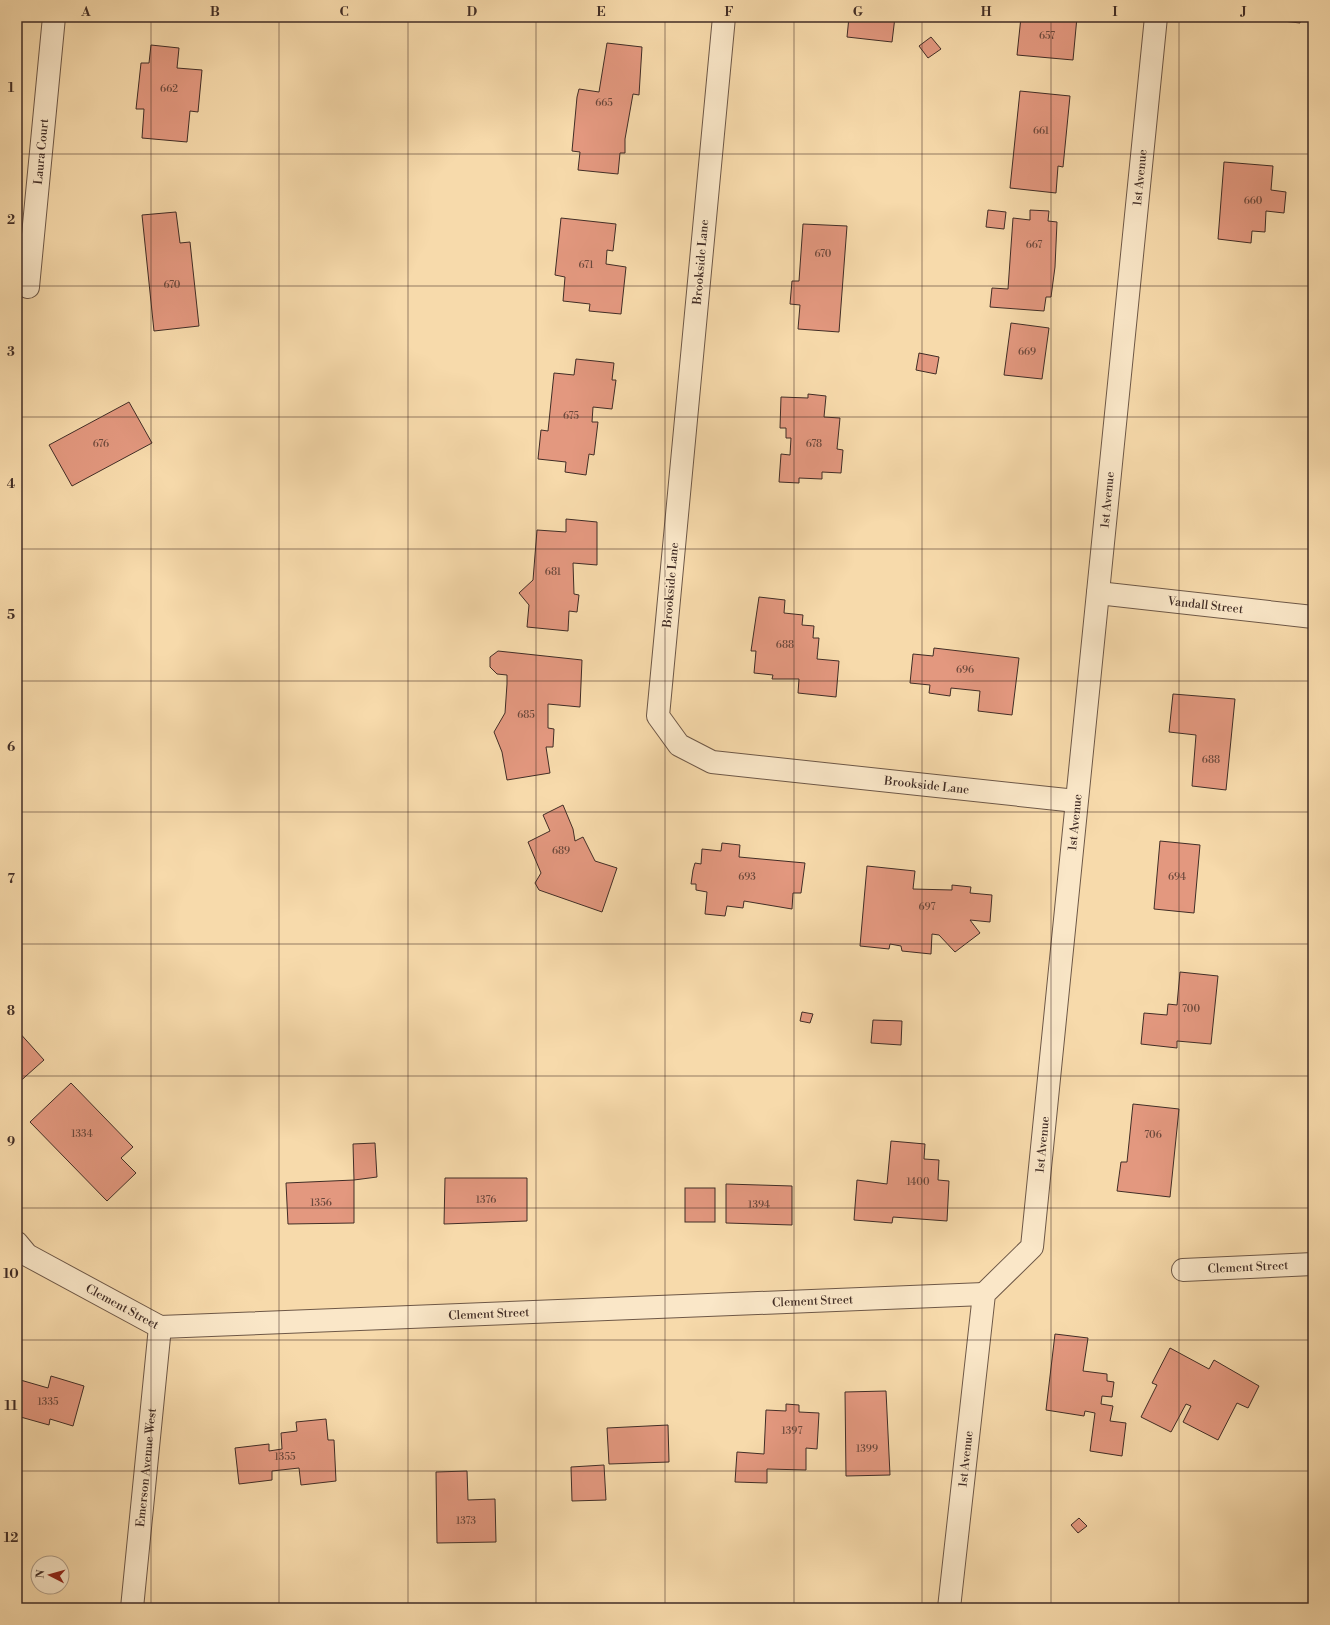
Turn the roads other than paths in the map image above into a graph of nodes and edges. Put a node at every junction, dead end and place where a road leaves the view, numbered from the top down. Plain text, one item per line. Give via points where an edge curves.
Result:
1 (54, 17) edge
2 (724, 17) edge
3 (1156, 17) edge
4 (28, 287) dead end
5 (1098, 593) junction
6 (1313, 617) edge
7 (1076, 801) junction
8 (17, 1243) edge
9 (1313, 1264) edge
10 (1183, 1270) dead end
11 (984, 1294) junction
12 (160, 1327) junction
13 (132, 1608) edge
14 (949, 1608) edge

1 - 4 street, Laura Court
2 - 7 street, Brookside Lane via 658,716 679,745 712,762
3 - 5 street, 1st Avenue
5 - 6 street, Vandall Street
5 - 7 street, 1st Avenue
7 - 11 street, 1st Avenue via 1032,1246
8 - 12 street, Clement Street via 27,1255
9 - 10 street, Clement Street
11 - 12 street, Clement Street
11 - 14 street, 1st Avenue
12 - 13 street, Emerson Avenue West

